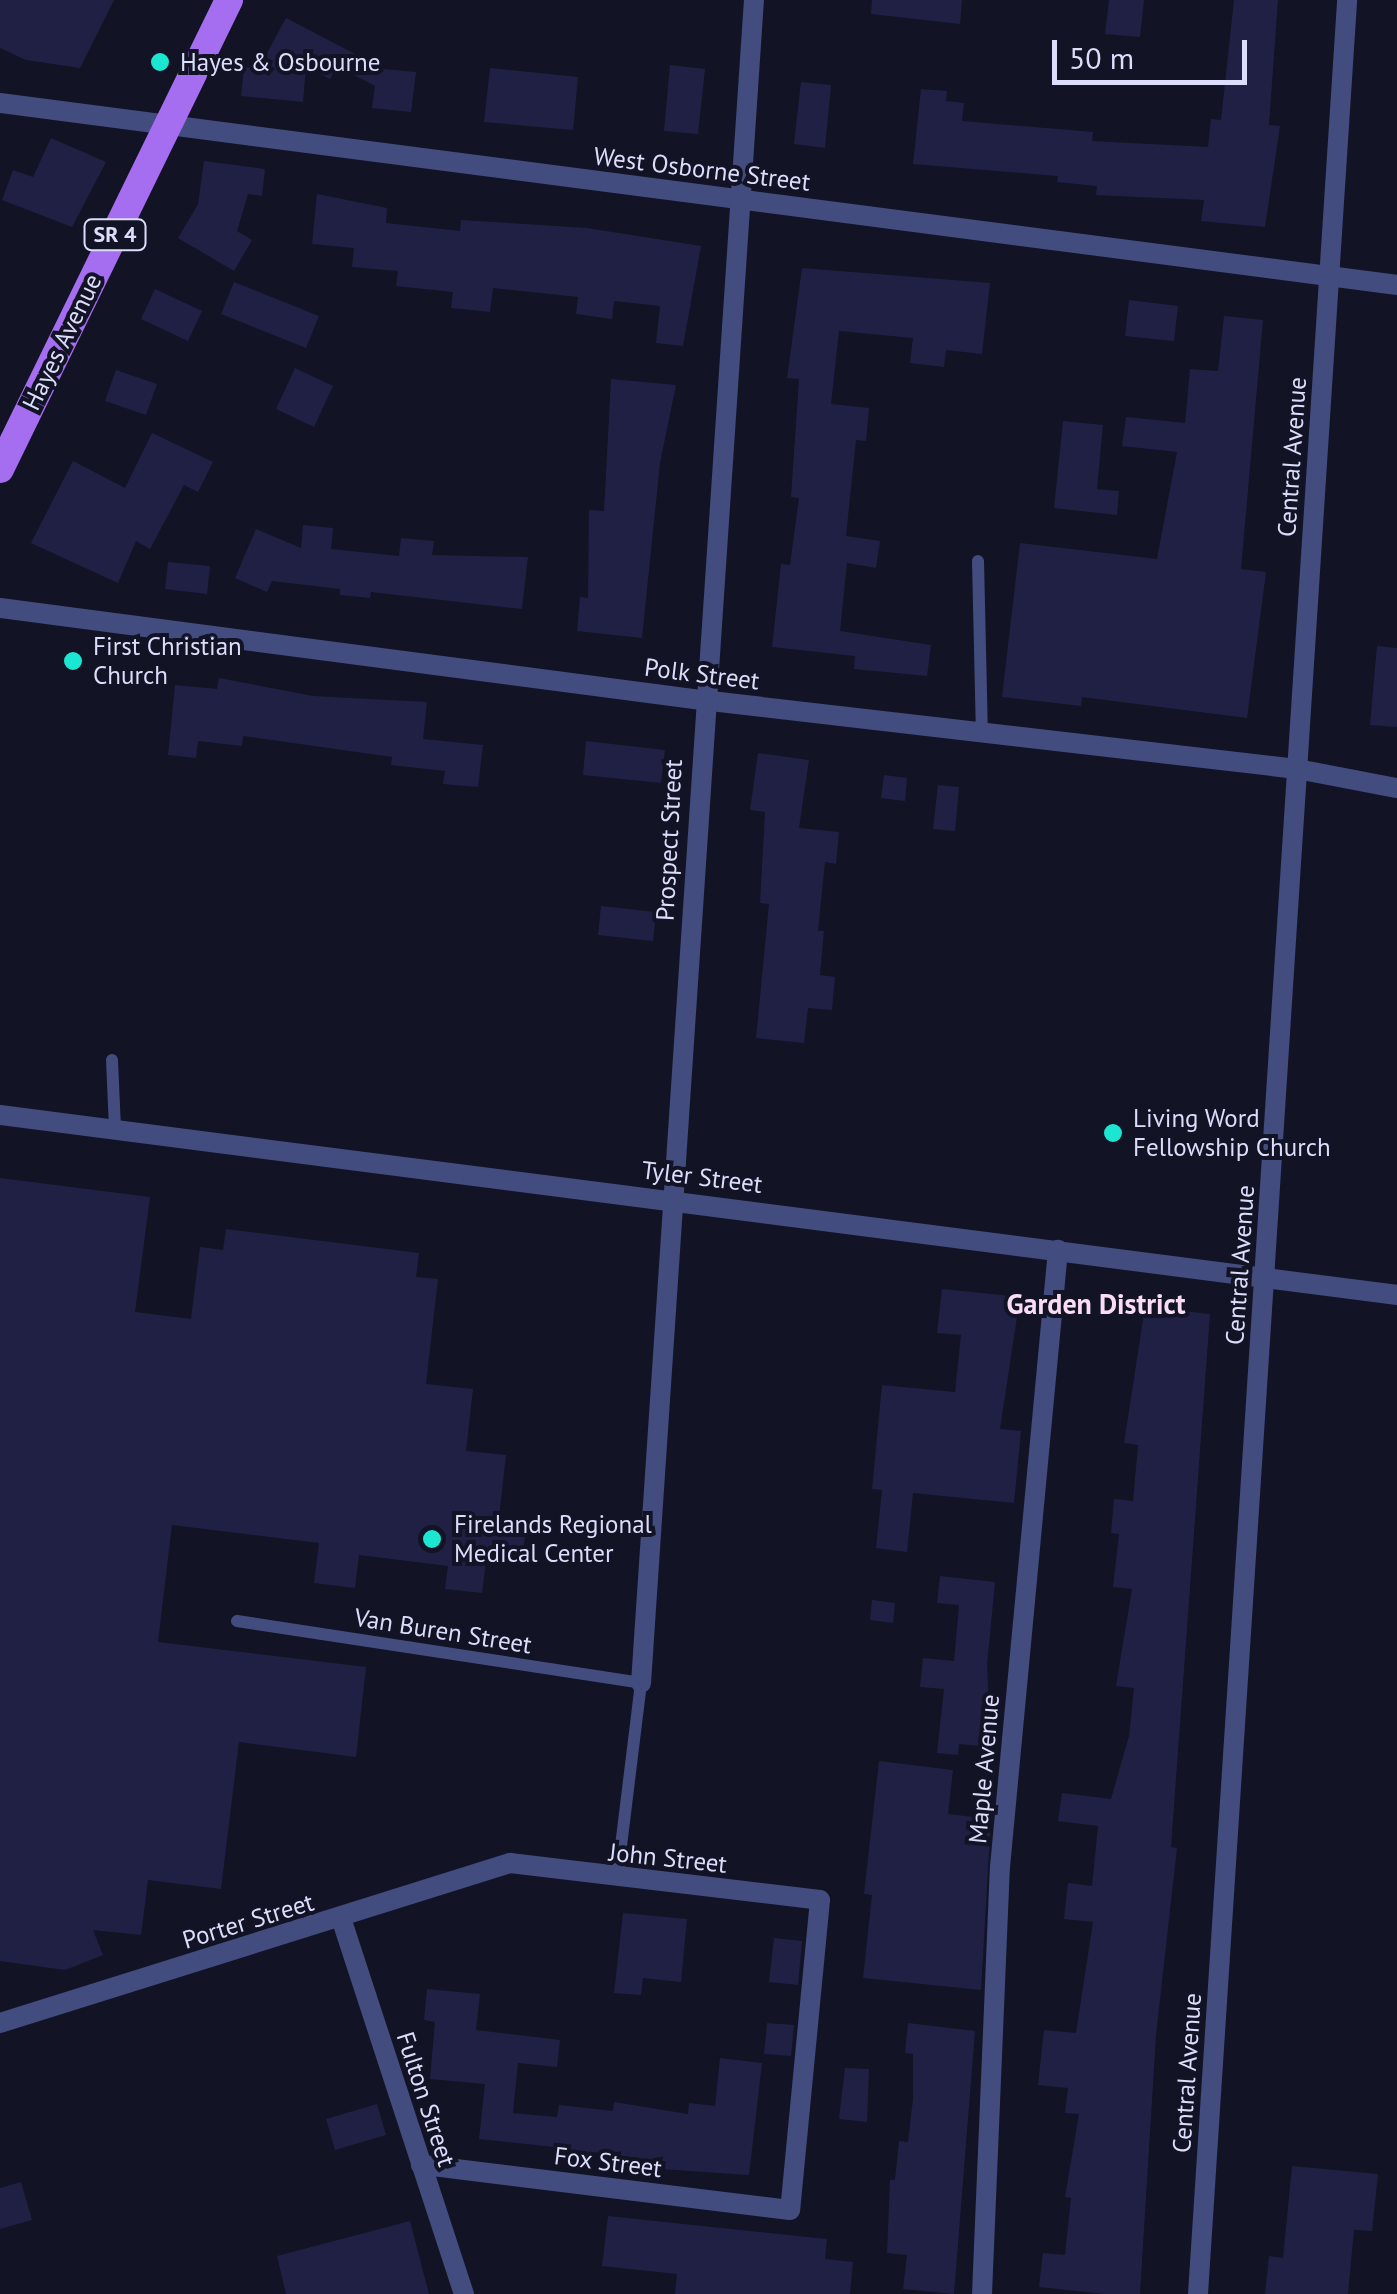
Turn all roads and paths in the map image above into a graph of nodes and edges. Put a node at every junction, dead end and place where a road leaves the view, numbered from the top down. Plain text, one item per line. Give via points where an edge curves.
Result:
1 (229, 0) edge
2 (754, 0) edge
3 (1347, 0) edge
4 (0, 103) edge
5 (168, 126) junction
6 (741, 199) junction
7 (1329, 276) junction
8 (1397, 285) edge
9 (0, 469) edge
10 (978, 561) dead end
11 (0, 608) edge
12 (702, 700) junction
13 (982, 732) junction
14 (1297, 769) junction
15 (1397, 788) edge
16 (112, 1060) dead end
17 (0, 1115) edge
18 (115, 1130) junction
19 (672, 1198) junction
20 (1058, 1250) junction
21 (1264, 1276) junction
22 (1397, 1295) edge
23 (237, 1622) dead end
24 (641, 1683) junction
25 (510, 1864) joint
26 (618, 1879) junction
27 (341, 1918) junction
28 (0, 2023) edge
29 (421, 2165) junction
30 (790, 2210) joint
31 (464, 2294) edge
32 (982, 2294) edge
33 (1198, 2294) edge

1 - 5 main road, Hayes Avenue / SR 4
2 - 6 street, Prospect Street
3 - 7 street, Central Avenue
4 - 5 street, West Osborne Street
5 - 6 street, West Osborne Street
5 - 9 main road, Hayes Avenue / SR 4
6 - 7 street, West Osborne Street
6 - 12 street, Prospect Street
7 - 8 street, West Osborne Street
7 - 14 street, Central Avenue
10 - 13 lane
11 - 12 street, Polk Street
12 - 13 street, Polk Street
12 - 19 street, Prospect Street
13 - 14 street, Polk Street
14 - 15 street, Polk Street
14 - 21 street, Central Avenue
16 - 18 lane
17 - 18 street, Tyler Street
18 - 19 street, Tyler Street
19 - 20 street, Tyler Street
19 - 24 street, Prospect Street
20 - 21 street, Tyler Street
20 - 32 street, Maple Avenue via 1000,1867
21 - 22 street, Tyler Street
21 - 33 street, Central Avenue
23 - 24 lane, Van Buren Street
24 - 26 lane
25 - 26 street, John Street
25 - 27 street, Porter Street
26 - 30 street, John Street via 820,1900
27 - 28 street, Porter Street
27 - 29 street, Fulton Street
29 - 30 street, Fox Street
29 - 31 street, Fulton Street

